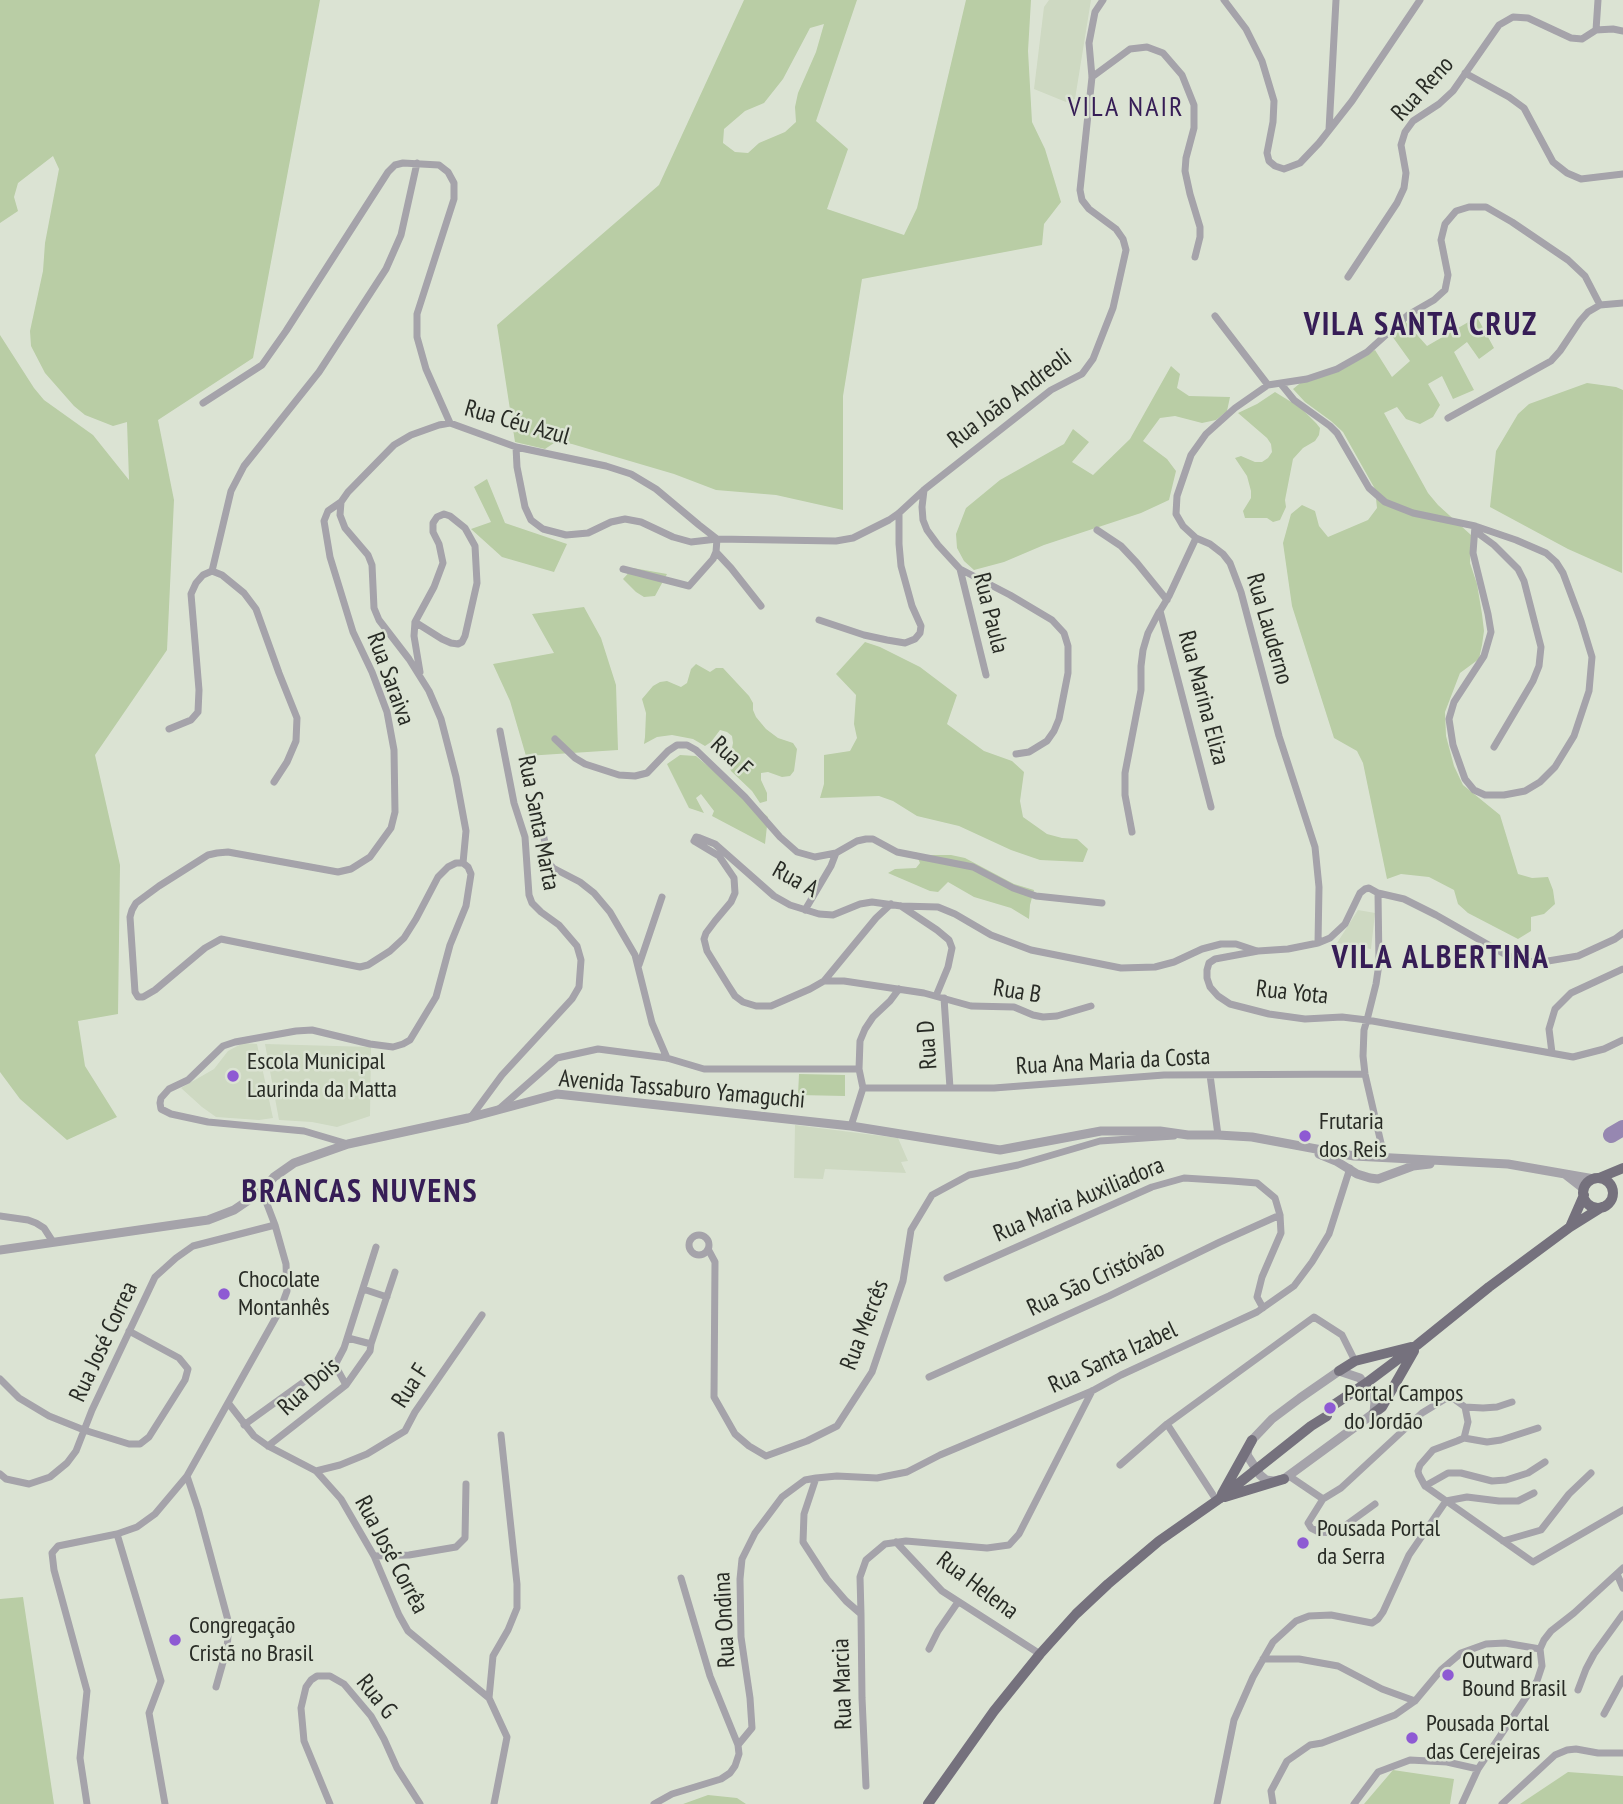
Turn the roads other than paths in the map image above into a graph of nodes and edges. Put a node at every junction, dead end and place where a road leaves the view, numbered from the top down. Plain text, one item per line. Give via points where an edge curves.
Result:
1 (1103, 0) edge
2 (1224, 0) edge
3 (1336, 0) edge
4 (1420, 0) edge
5 (1598, 0) edge
6 (1597, 30) junction
7 (1623, 31) edge
8 (1465, 73) junction
9 (1092, 78) junction
10 (1329, 130) junction
11 (417, 163) junction
12 (1623, 174) edge
13 (1195, 257) dead end
14 (1348, 277) dead end
15 (1623, 303) edge
16 (1600, 305) junction
17 (1215, 316) dead end
18 (1281, 384) junction
19 (1268, 385) junction
20 (203, 403) dead end
21 (1448, 418) dead end
22 (450, 423) junction
23 (516, 447) junction
24 (925, 489) junction
25 (341, 502) junction
26 (899, 513) junction
27 (1475, 528) junction
28 (1097, 530) dead end
29 (718, 538) junction
30 (1196, 538) junction
31 (716, 552) junction
32 (623, 569) dead end
33 (960, 569) junction
34 (212, 571) junction
35 (1167, 600) junction
36 (761, 606) dead end
37 (1160, 611) junction
38 (819, 620) dead end
39 (415, 622) junction
40 (985, 675) dead end
41 (421, 677) junction
42 (169, 729) dead end
43 (500, 731) dead end
44 (555, 739) dead end
45 (1494, 747) dead end
46 (1016, 754) dead end
47 (274, 782) dead end
48 (1211, 807) dead end
49 (542, 828) dead end
50 (1132, 832) dead end
51 (836, 853) junction
52 (463, 863) junction
53 (1378, 893) junction
54 (662, 897) dead end
55 (1102, 903) dead end
56 (891, 904) junction
57 (901, 906) junction
58 (804, 911) junction
59 (1623, 933) edge
60 (1318, 943) junction
61 (1258, 951) junction
62 (639, 965) junction
63 (1623, 970) edge
64 (824, 981) junction
65 (900, 989) junction
66 (940, 997) junction
67 (1091, 1006) dead end
68 (1367, 1020) junction
69 (1623, 1040) edge
70 (1552, 1053) junction
71 (667, 1058) junction
72 (859, 1069) junction
73 (1365, 1074) junction
74 (1210, 1075) junction
75 (863, 1088) junction
76 (950, 1088) junction
77 (497, 1110) junction
78 (471, 1117) junction
79 (851, 1126) junction
80 (1188, 1135) junction
81 (1218, 1135) junction
82 (348, 1144) junction
83 (1301, 1147) junction
84 (1359, 1156) junction
85 (1384, 1156) junction
86 (1451, 1162) junction
87 (1350, 1168) junction
88 (1623, 1168) edge
89 (1565, 1174) junction
90 (1385, 1177) junction
91 (1596, 1178) junction
92 (262, 1191) junction
93 (1584, 1192) junction
94 (1623, 1194) edge
95 (1606, 1204) junction
96 (1280, 1215) junction
97 (0, 1216) edge
98 (275, 1225) junction
99 (1570, 1227) junction
100 (53, 1242) junction
101 (376, 1247) dead end
102 (709, 1249) dead end
103 (0, 1250) edge
104 (395, 1272) dead end
105 (947, 1278) dead end
106 (363, 1289) junction
107 (387, 1297) junction
108 (1263, 1308) junction
109 (482, 1314) dead end
110 (128, 1331) junction
111 (348, 1338) junction
112 (371, 1344) junction
113 (1417, 1345) junction
114 (1355, 1360) junction
115 (335, 1365) junction
116 (1339, 1371) junction
117 (929, 1377) dead end
118 (0, 1379) edge
119 (1365, 1384) junction
120 (346, 1385) junction
121 (1092, 1391) junction
122 (1512, 1402) dead end
123 (229, 1404) junction
124 (1465, 1407) junction
125 (1374, 1413) junction
126 (1167, 1424) junction
127 (244, 1425) junction
128 (1538, 1428) dead end
129 (84, 1430) junction
130 (501, 1435) dead end
131 (1464, 1437) junction
132 (1252, 1440) junction
133 (268, 1446) junction
134 (1545, 1462) dead end
135 (1120, 1465) dead end
136 (1255, 1469) junction
137 (316, 1471) junction
138 (1591, 1473) dead end
139 (0, 1474) edge
140 (187, 1476) junction
141 (1286, 1477) junction
142 (816, 1478) junction
143 (466, 1484) dead end
144 (1425, 1486) junction
145 (1534, 1493) dead end
146 (1323, 1499) junction
147 (1218, 1500) junction
148 (1446, 1501) junction
149 (1375, 1504) dead end
150 (1623, 1510) edge
151 (117, 1534) junction
152 (1503, 1541) junction
153 (896, 1542) junction
154 (374, 1556) junction
155 (1620, 1571) edge
156 (681, 1578) dead end
157 (1623, 1588) edge
158 (958, 1602) junction
159 (860, 1614) junction
160 (1623, 1614) edge
161 (929, 1649) dead end
162 (1541, 1649) junction
163 (1040, 1654) junction
164 (1263, 1659) junction
165 (1623, 1679) edge
166 (216, 1687) dead end
167 (1578, 1690) dead end
168 (489, 1698) junction
169 (1415, 1701) junction
170 (1604, 1714) dead end
171 (738, 1745) junction
172 (1623, 1753) edge
173 (1478, 1769) junction
174 (866, 1786) dead end
175 (87, 1804) edge
176 (165, 1804) edge
177 (330, 1804) edge
178 (420, 1804) edge
179 (494, 1804) edge
180 (654, 1804) edge
181 (928, 1804) edge
182 (1217, 1804) edge
183 (1273, 1804) edge
184 (1354, 1804) edge
185 (1462, 1804) edge
186 (1502, 1804) edge

1 - 9 street, Rua João Andreoli via 1089,43
2 - 10 street via 1262,61 1273,101 1269,160 1283,169 1300,163
3 - 10 street
4 - 10 street
5 - 6 street
6 - 7 street, Rua Reno
6 - 8 street, Rua Reno via 1571,38 1528,18 1513,17 1499,25
8 - 12 street via 1524,108 1553,162 1567,173 1581,178
8 - 14 street, Rua Reno via 1453,92 1405,132 1401,145 1404,188
9 - 13 street via 1130,49 1147,47 1163,53 1182,75 1194,105 1185,171 1200,227
9 - 24 street, Rua João Andreoli via 1080,190 1089,209 1116,229 1126,250 1113,308 1093,359 1082,373 1051,390
11 - 20 street via 395,165 388,172 262,365
11 - 22 street via 439,165 454,183 454,199 417,314 417,337 426,369
11 - 34 street via 401,235 386,269 319,372 244,466 231,491
15 - 16 street
16 - 18 street via 1584,276 1568,260 1486,207 1469,207 1456,211 1446,224 1441,240 1448,275 1444,290 1434,300 1408,315 1367,352 1337,369
16 - 21 street via 1580,321 1551,361
17 - 19 street
18 - 19 street
18 - 27 street via 1337,433 1369,488 1385,502
19 - 30 street, Rua Lauderno via 1206,434 1191,455 1176,514
22 - 23 street, Rua Céu Azul
22 - 25 street, Rua Céu Azul via 394,445
23 - 29 street, Rua Céu Azul via 631,474
23 - 29 street, Rua João Andreoli via 525,508 543,529 566,535 588,533 625,519 691,542
24 - 26 street, Rua João Andreoli
24 - 33 street, Rua Paula via 922,508 927,530
25 - 41 street via 345,528 372,565 379,620
25 - 52 street, Rua Saraiva via 324,521 353,632 387,712 394,750 391,828 370,857 351,869 338,872 228,852 208,855 159,886 136,903 130,917 135,992 143,997 155,990 221,939 368,965 404,938 438,877 448,867
26 - 29 street, Rua João Andreoli via 853,538 836,541
26 - 38 street via 901,566 920,633 905,642 887,640
27 - 27 street via 1516,540 1556,562 1591,657 1589,691 1574,736 1555,767 1525,791 1504,795 1485,795 1465,779 1449,719 1454,702 1484,656 1491,632 1472,553
27 - 45 street via 1518,569 1541,647 1533,681
28 - 35 street, Rua Marina Eliza via 1121,546
29 - 31 street
30 - 35 street, Rua Marina Eliza
30 - 60 street, Rua Lauderno via 1223,554 1241,592 1279,736 1315,847
31 - 32 street via 689,586
31 - 36 street
33 - 40 street, Rua Paula
33 - 46 street via 1052,620 1068,646 1069,673 1054,731 1029,752
34 - 42 street via 202,575 191,594 198,712
34 - 47 street via 244,593 256,609 297,718 296,741
35 - 37 street, Rua Marina Eliza
37 - 48 street, Rua Marina Eliza
37 - 50 street via 1143,650 1141,690 1125,773
39 - 39 street via 443,563 433,523 444,514 465,528 475,546 477,583 465,636 458,644
39 - 41 street
41 - 52 street via 441,719 456,777 466,831
43 - 78 street, Rua Santa Marta via 525,837 529,895 577,946 579,987
44 - 51 street, Rua F via 585,764 635,776 647,773 677,745 687,745 797,852 815,857
49 - 62 street via 549,863 594,893
51 - 55 street, Rua F via 857,841 873,839 897,852 973,867 1036,896
51 - 58 street
52 - 82 street via 471,874 466,906 436,998 410,1040 393,1047 312,1030 235,1042 223,1046 188,1080 161,1098 161,1109 171,1114 304,1131
53 - 59 street via 1404,899 1508,956 1536,963 1578,956
53 - 60 street via 1369,888 1360,893 1345,924
53 - 68 street via 1379,964
54 - 62 street
56 - 57 street, Rua A
56 - 58 street, Rua A via 860,904 833,915
56 - 64 street
57 - 61 street via 938,907 1031,950 1121,968 1155,967 1220,944
57 - 66 street, Rua D via 949,940 952,948
58 - 64 street, Rua A via 774,896 715,844 696,837 694,841 719,856 734,878 732,902 704,939 735,996 756,1006 771,1006
60 - 61 street
61 - 68 street, Rua Yota via 1215,959 1207,970 1210,987 1230,1004 1269,1014
62 - 71 street via 652,1023
63 - 70 street via 1571,993 1555,1009 1549,1029
64 - 65 street, Rua B
65 - 66 street, Rua B
65 - 72 street via 865,1029
66 - 67 street, Rua B via 971,1006 1014,1007 1043,1017
66 - 76 street, Rua D
68 - 70 street, Rua Yota
68 - 73 street
69 - 70 street, Rua Yota via 1573,1057
71 - 72 street via 704,1069
71 - 77 street via 598,1049 557,1058
72 - 75 street
73 - 74 street, Rua Ana Maria da Costa
73 - 85 street
74 - 76 street, Rua Ana Maria da Costa
74 - 81 street
75 - 76 street, Rua Ana Maria da Costa
75 - 79 street
77 - 78 street, Avenida Tassaburo Yamaguchi
77 - 79 street, Avenida Tassaburo Yamaguchi via 557,1094
78 - 82 street, Avenida Tassaburo Yamaguchi
79 - 80 street, Avenida Tassaburo Yamaguchi via 1000,1150 1101,1131
80 - 81 street, Avenida Tassaburo Yamaguchi
80 - 102 street, Rua Mercês via 1100,1141 969,1175 932,1195 911,1230 903,1281 872,1372 837,1426 766,1456 736,1434 714,1397 715,1262
81 - 83 street, Avenida Tassaburo Yamaguchi
82 - 92 street, Avenida Tassaburo Yamaguchi via 294,1163
83 - 84 street
83 - 87 street
84 - 85 street
84 - 87 street
85 - 86 street
85 - 90 street
86 - 89 street via 1508,1164
86 - 90 street via 1413,1166
87 - 90 street via 1370,1178
87 - 108 street, Rua Santa Izabel via 1329,1234 1312,1262 1294,1286
88 - 91 main road
89 - 91 street
89 - 93 street
91 - 93 main road
91 - 95 main road via 1611,1186 1613,1196
92 - 98 street
92 - 100 street, Avenida Tassaburo Yamaguchi via 208,1220
93 - 95 main road via 1595,1208
93 - 99 main road
94 - 95 main road
95 - 99 main road
96 - 105 street, Rua Maria Auxiliadora via 1275,1198 1257,1183 1185,1178 1152,1186
96 - 108 street via 1281,1233 1257,1297
96 - 117 street, Rua São Cristóvão
97 - 100 street via 36,1223
98 - 110 street, Rua José Correa via 193,1247 176,1258 155,1277
98 - 123 street via 286,1264 287,1291
99 - 113 main road
100 - 103 street, Avenida Tassaburo Yamaguchi
101 - 106 street
104 - 107 street, Rua Dois
106 - 107 street
106 - 111 street
107 - 112 street, Rua Dois
108 - 121 street, Rua Santa Izabel
109 - 137 street, Rua F via 405,1431 367,1454
110 - 129 street, Rua José Correa
110 - 129 street via 179,1358 188,1369 185,1380 140,1444
111 - 112 street
111 - 115 street
112 - 120 street, Rua Dois
113 - 114 main road
113 - 119 main road
113 - 125 main road via 1382,1407
114 - 116 main road
114 - 126 street via 1342,1335 1314,1317
115 - 120 street
115 - 127 street
116 - 119 street
116 - 132 street via 1272,1419
118 - 129 street via 19,1398
119 - 125 street via 1375,1401
119 - 136 main road
120 - 133 street, Rua Dois
121 - 142 street, Rua Santa Izabel via 907,1472 877,1478
121 - 153 street via 1019,1534 1009,1545 987,1548
122 - 124 street via 1483,1409
123 - 127 street, Rua José Corrêa
123 - 140 street
124 - 131 street
124 - 146 street via 1445,1399 1422,1413 1341,1488
125 - 141 street
126 - 135 street
126 - 147 street
127 - 133 street, Rua José Corrêa
128 - 131 street via 1501,1440
129 - 139 street, Rua José Correa via 76,1451 50,1477 29,1484
130 - 168 street via 517,1608 493,1656
131 - 144 street via 1433,1450 1424,1459 1418,1471
132 - 136 street via 1247,1455
132 - 147 main road
133 - 137 street, Rua José Corrêa
134 - 144 street via 1506,1480 1448,1473
136 - 141 street via 1266,1480
136 - 147 main road
137 - 154 street, Rua José Corrêa via 341,1499
138 - 152 street via 1541,1530
140 - 151 street via 155,1514
140 - 166 street via 229,1624
141 - 146 street
141 - 147 main road
142 - 159 street, Rua Marcia via 804,1514 803,1542 827,1579
142 - 171 street, Rua Ondina via 805,1480 782,1497 742,1559 741,1637 752,1728
143 - 154 street via 465,1538 456,1547
144 - 148 street
145 - 148 street via 1518,1501 1467,1497
146 - 149 street via 1308,1523 1319,1532 1335,1533
147 - 163 main road via 1108,1584
148 - 152 street
148 - 164 street via 1409,1555 1378,1619 1371,1623 1309,1616 1296,1621 1273,1642
150 - 152 street via 1533,1562
151 - 175 street via 58,1545 52,1553 87,1692 80,1758
151 - 176 street via 161,1681 149,1713
153 - 158 street, Rua Helena
153 - 159 street via 885,1544 866,1560 860,1577
154 - 168 street, Rua José Corrêa via 408,1631
155 - 157 street
155 - 162 street via 1551,1631
156 - 171 street, Rua Ondina via 710,1676
158 - 161 street
158 - 163 street, Rua Helena
159 - 174 street, Rua Marcia
160 - 167 street via 1594,1654
162 - 169 street via 1505,1643 1461,1653
162 - 173 street via 1542,1666 1536,1681
163 - 181 main road
164 - 169 street via 1338,1666
164 - 182 street via 1234,1720
165 - 170 street
168 - 179 street, Rua José Corrêa via 507,1737
169 - 183 street via 1395,1715 1302,1750 1287,1761 1272,1791
171 - 180 street, Rua Ondina via 730,1773
172 - 186 street via 1576,1749 1555,1755
173 - 184 street via 1410,1760 1378,1772
173 - 185 street
177 - 178 street, Rua G via 303,1741 300,1707 306,1687 317,1676 330,1676 344,1684 371,1716

